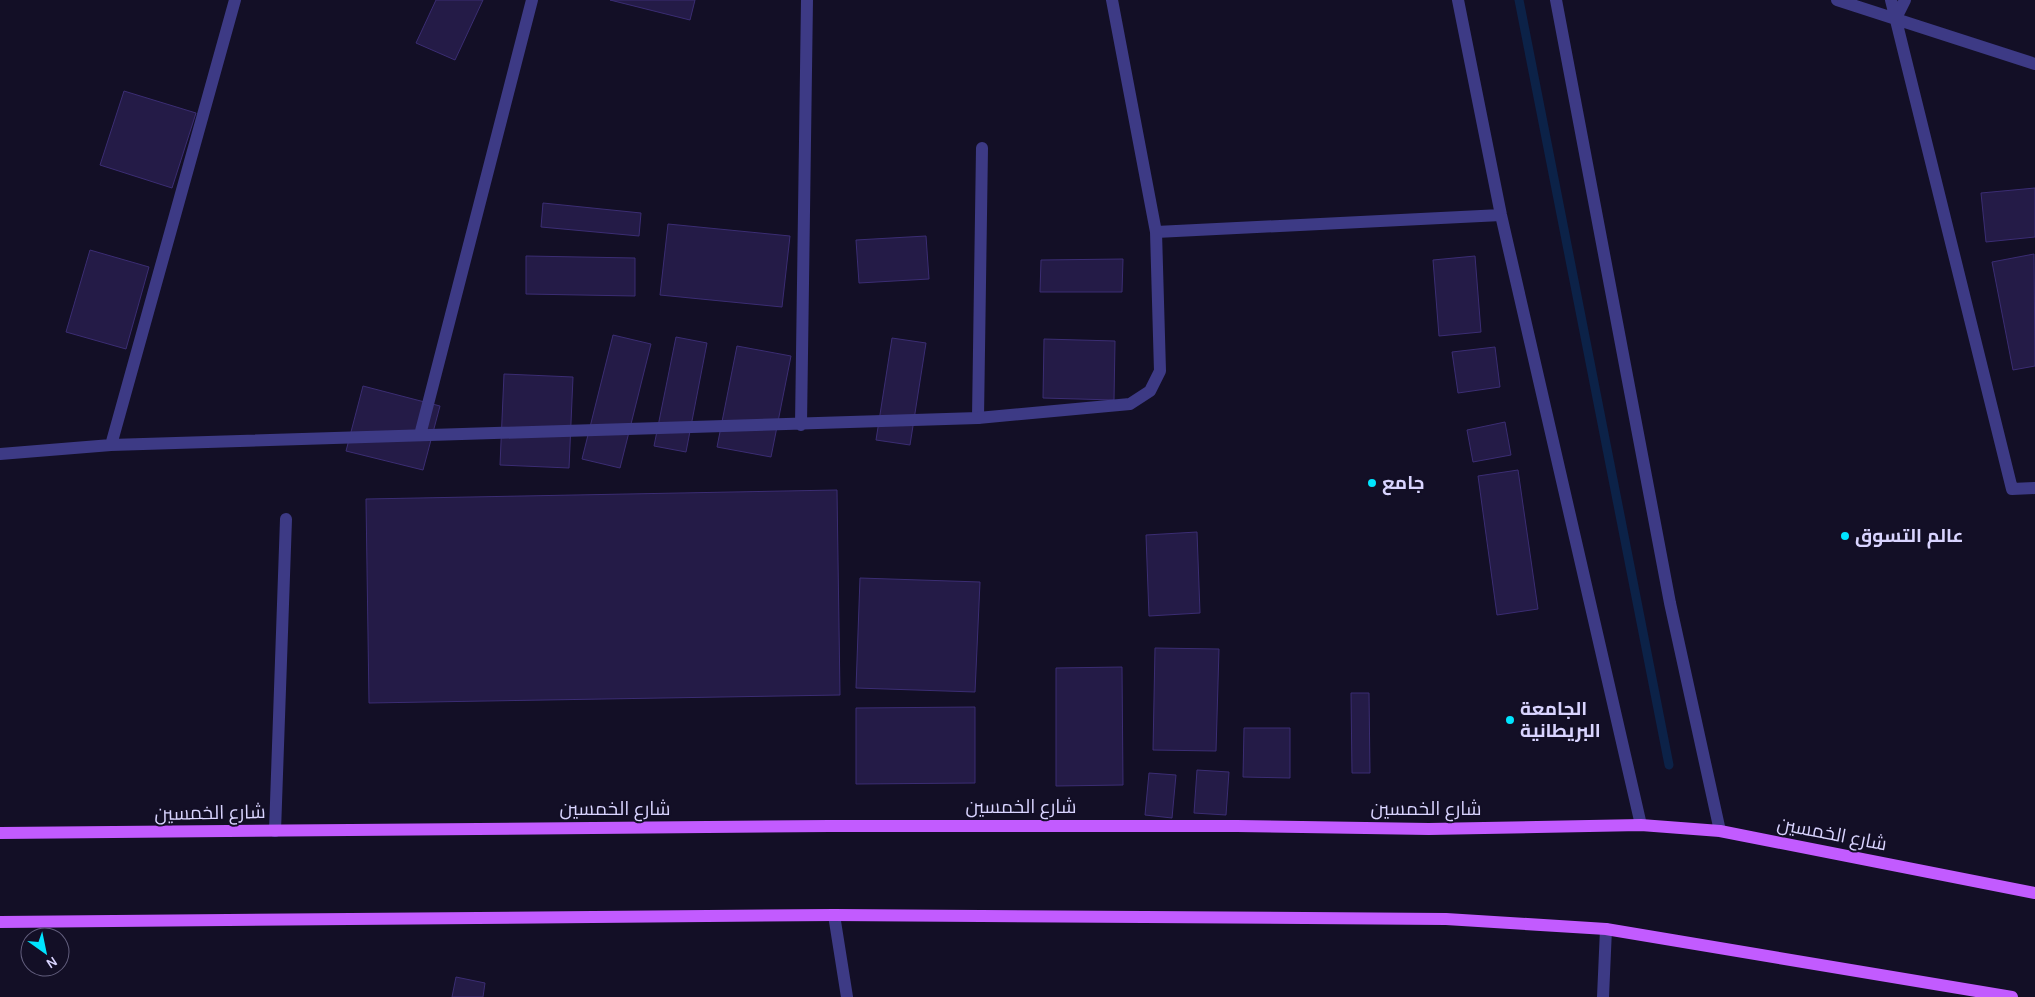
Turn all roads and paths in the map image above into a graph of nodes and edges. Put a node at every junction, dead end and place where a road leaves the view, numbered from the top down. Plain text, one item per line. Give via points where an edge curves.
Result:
1 (235, 0) edge
2 (532, 0) edge
3 (807, 0) edge
4 (1112, 0) edge
5 (1458, 0) edge
6 (1556, 0) edge
7 (1837, 0) edge
8 (1891, 0) edge
9 (1905, 0) edge
10 (1896, 18) junction
11 (2035, 64) edge
12 (982, 148) dead end
13 (1501, 215) junction
14 (1156, 232) junction
15 (978, 418) junction
16 (801, 425) junction
17 (420, 435) junction
18 (111, 445) junction
19 (0, 454) edge
20 (2035, 488) edge
21 (286, 519) dead end
22 (1641, 825) junction
23 (275, 831) junction
24 (1720, 831) junction
25 (0, 833) edge
26 (2035, 893) edge
27 (834, 915) junction
28 (0, 922) edge
29 (1606, 929) junction
30 (848, 997) edge
31 (1603, 997) edge
32 (2012, 997) edge

1 - 18 street
2 - 17 street
3 - 16 street
4 - 14 street
5 - 13 street
6 - 24 street via 1670,603
7 - 10 street
8 - 10 street
9 - 10 street
10 - 11 street
10 - 20 street via 2012,489
12 - 15 street
13 - 14 street
13 - 22 street
14 - 15 street via 1160,371 1150,391 1130,404
15 - 16 street
16 - 17 street
17 - 18 street
18 - 19 street
21 - 23 street
22 - 23 main road, شارع الخمسين via 1429,829 889,826
22 - 24 main road, شارع الخمسين
23 - 25 main road, شارع الخمسين
24 - 26 main road, شارع الخمسين
27 - 28 main road
27 - 29 main road via 1446,919
27 - 30 street
29 - 31 street
29 - 32 main road

